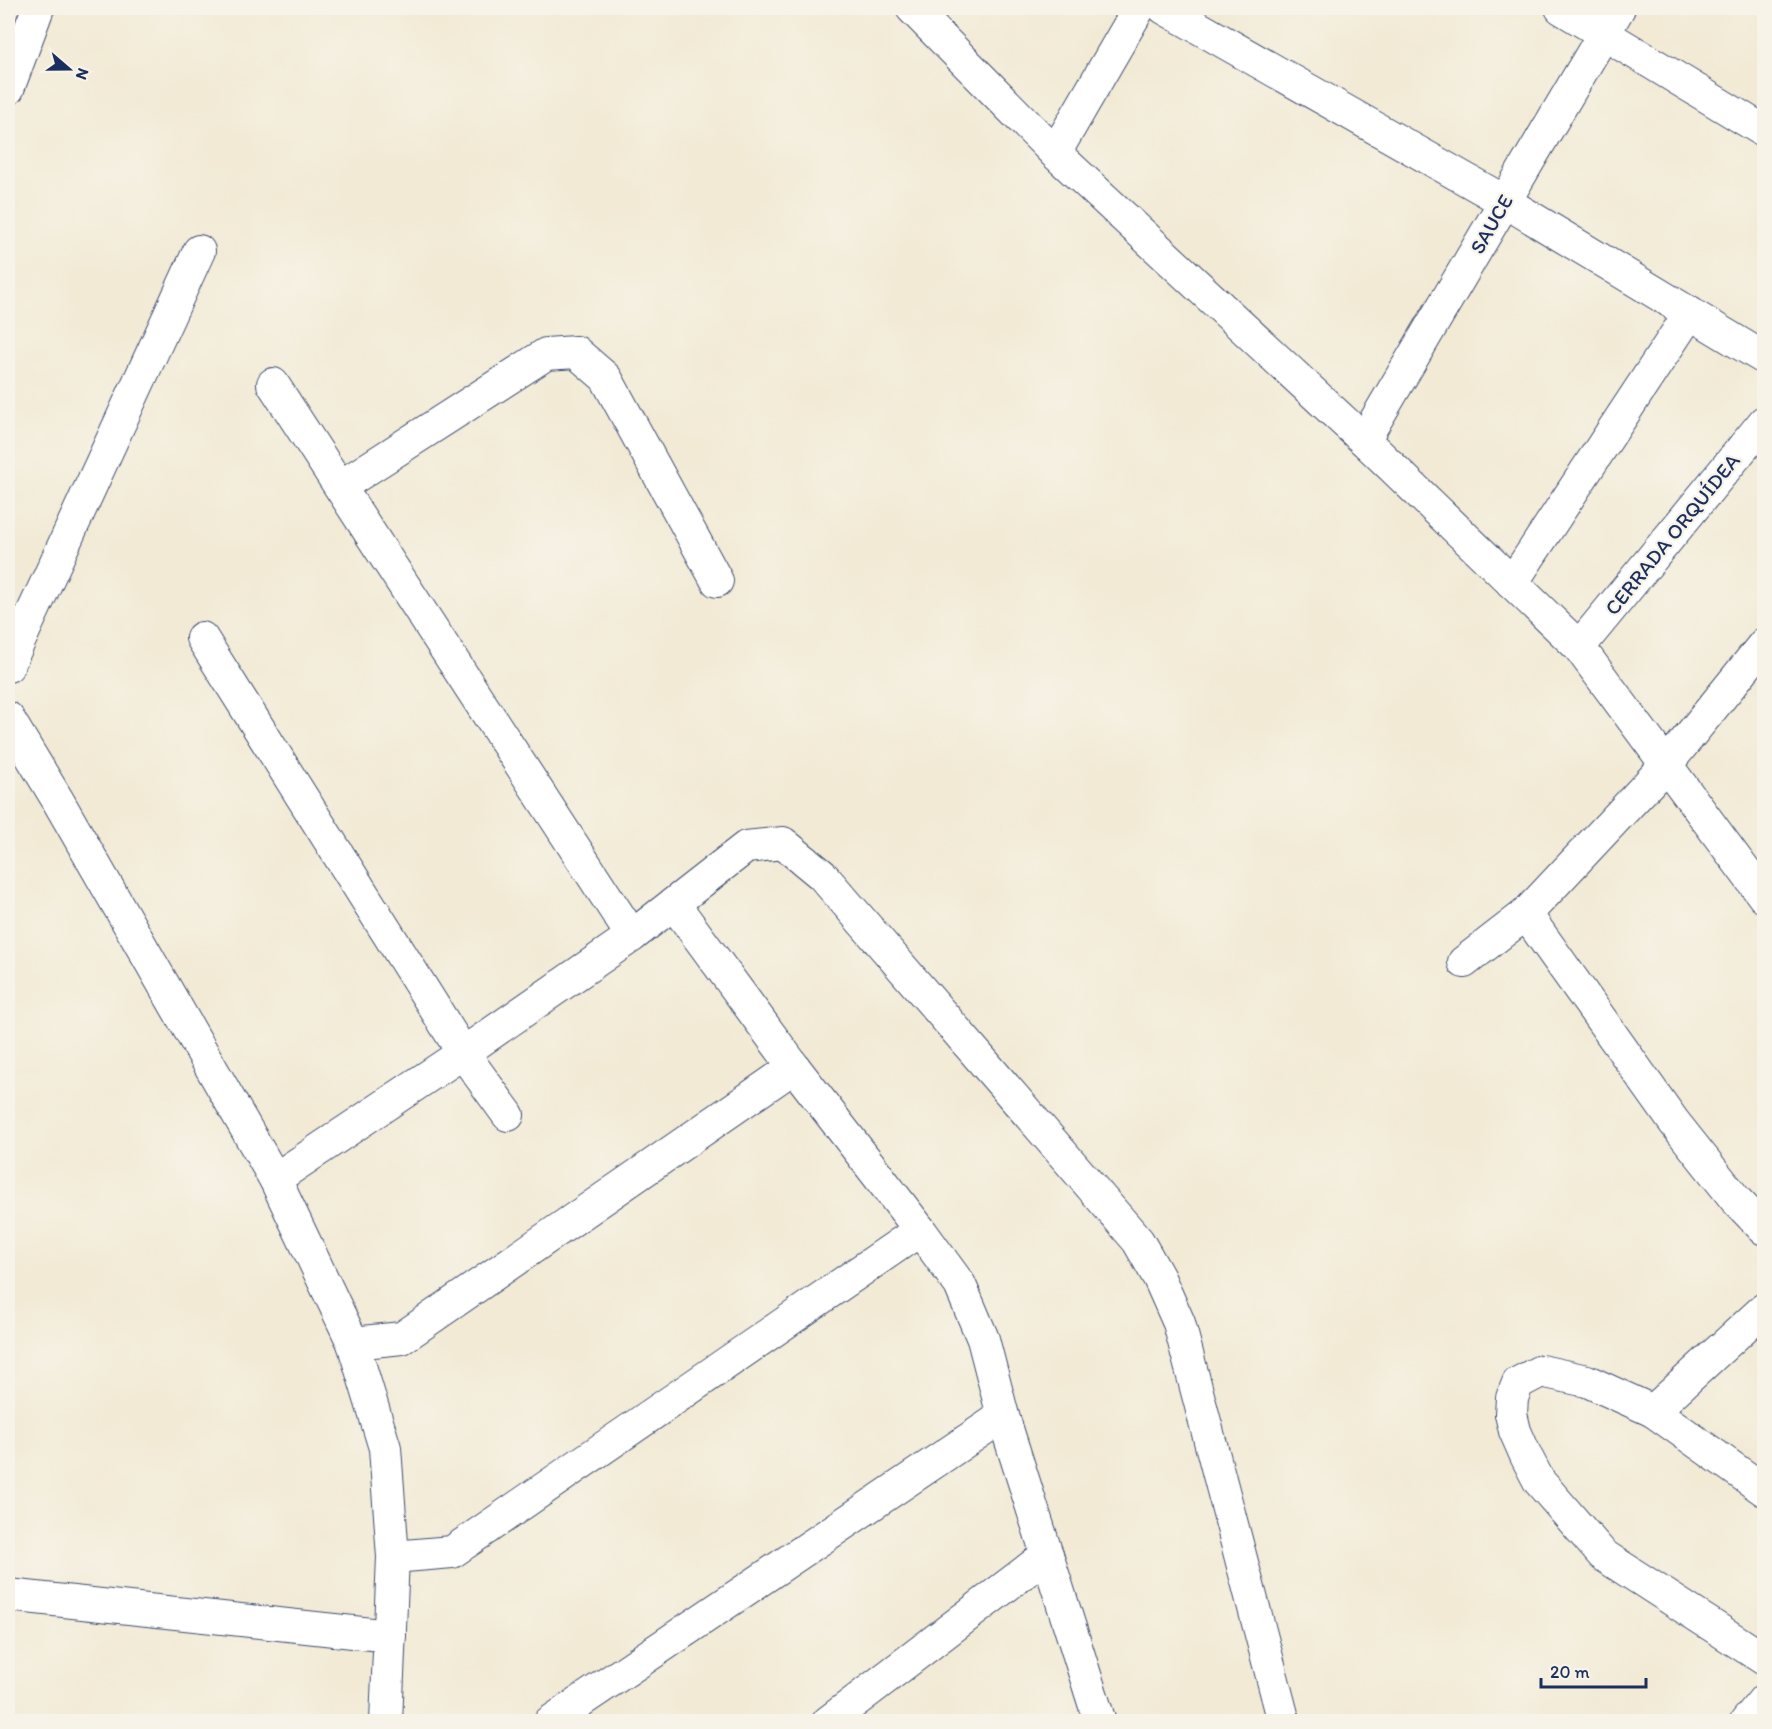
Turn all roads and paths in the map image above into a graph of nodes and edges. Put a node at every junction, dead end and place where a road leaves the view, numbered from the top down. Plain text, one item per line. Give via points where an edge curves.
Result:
1 (38, 8) edge
2 (912, 8) edge
3 (1138, 8) edge
4 (1164, 8) edge
5 (1561, 8) edge
6 (1611, 20) edge
7 (8, 89) edge
8 (1764, 131) edge
9 (1055, 153) junction
10 (1504, 201) junction
11 (199, 251) dead end
12 (1690, 313) junction
13 (1764, 358) edge
14 (273, 384) dead end
15 (1764, 422) edge
16 (1364, 440) junction
17 (341, 486) junction
18 (717, 581) dead end
19 (1512, 582) junction
20 (202, 638) dead end
21 (1764, 644) edge
22 (1580, 647) junction
23 (8, 666) edge
24 (8, 718) edge
25 (1666, 765) junction
26 (1764, 897) edge
27 (674, 904) junction
28 (1526, 914) junction
29 (632, 936) junction
30 (1464, 962) dead end
31 (463, 1053) junction
32 (794, 1067) junction
33 (508, 1115) dead end
34 (275, 1179) junction
35 (1764, 1229) edge
36 (920, 1230) junction
37 (1764, 1309) edge
38 (353, 1343) junction
39 (1653, 1411) junction
40 (1003, 1416) junction
41 (1764, 1490) edge
42 (1047, 1555) junction
43 (393, 1557) junction
44 (8, 1595) edge
45 (390, 1636) junction
46 (1764, 1659) edge
47 (1764, 1700) edge
48 (386, 1722) edge
49 (550, 1722) edge
50 (828, 1722) edge
51 (1101, 1722) edge
52 (1284, 1722) edge
53 (1746, 1722) edge

1 - 7 street
2 - 9 street
3 - 9 street
4 - 10 street
5 - 6 street
6 - 8 street
6 - 10 street, SAUCE
9 - 16 street
10 - 12 street
10 - 16 street, SAUCE
11 - 23 street
12 - 13 street
12 - 19 street
14 - 17 street
15 - 22 street, CERRADA ORQUÍDEA
16 - 19 street
17 - 18 street via 546,354 576,352 606,378
17 - 29 street
19 - 22 street
20 - 31 street
21 - 25 street
22 - 25 street
24 - 34 street
25 - 26 street
25 - 28 street
27 - 29 street
27 - 32 street
27 - 52 street via 746,847 783,843 822,875 1138,1241 1160,1278 1179,1323
28 - 30 street
28 - 35 street via 1674,1122
29 - 31 street
31 - 33 street
31 - 34 street
32 - 36 street
32 - 38 street via 402,1338
34 - 38 street
36 - 40 street via 960,1285 983,1339
36 - 43 street via 452,1552
37 - 39 street
38 - 43 street via 385,1448
39 - 41 street
39 - 46 street via 1587,1381 1541,1371 1518,1383 1512,1398 1515,1431 1539,1481 1603,1555
40 - 42 street
40 - 49 street
42 - 50 street
42 - 51 street
43 - 45 street
44 - 45 street
45 - 48 street
47 - 53 street

